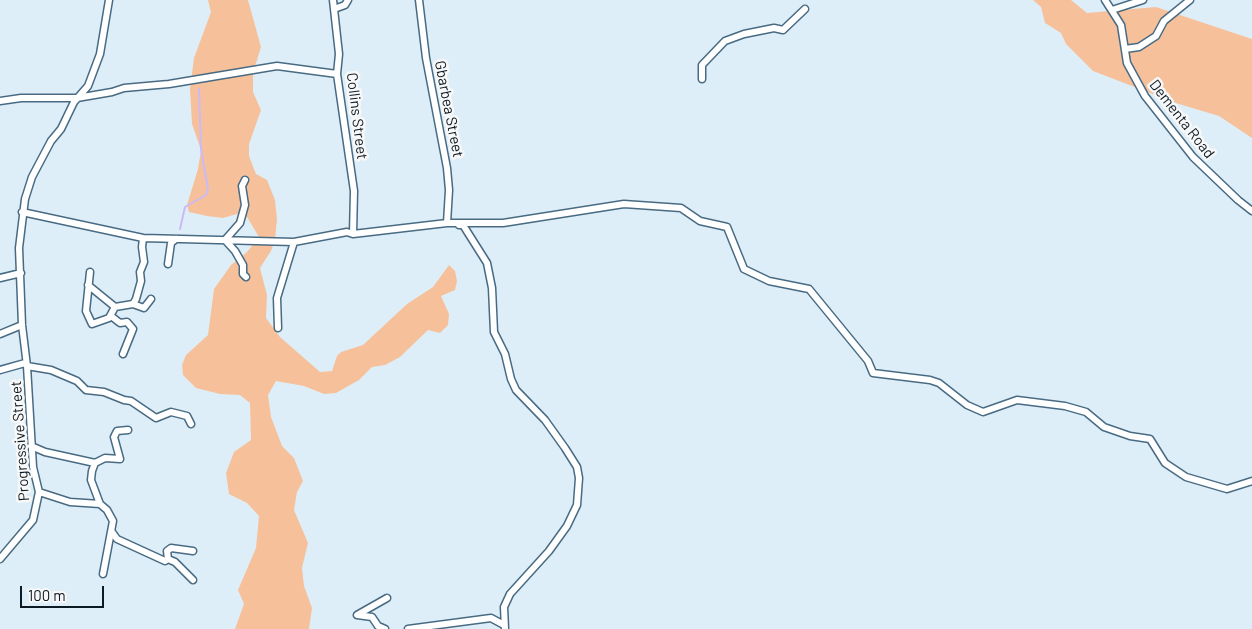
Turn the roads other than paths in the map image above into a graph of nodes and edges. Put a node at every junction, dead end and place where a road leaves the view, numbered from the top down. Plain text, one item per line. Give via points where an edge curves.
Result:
1 (109, 0) edge
2 (332, 0) edge
3 (348, 0) edge
4 (419, 0) edge
5 (1106, 0) edge
6 (1143, 0) edge
7 (1190, 0) edge
8 (334, 8) junction
9 (805, 9) dead end
10 (1112, 10) junction
11 (1125, 49) junction
12 (337, 74) junction
13 (702, 79) dead end
14 (77, 98) junction
15 (0, 101) edge
16 (245, 180) dead end
17 (1252, 210) edge
18 (22, 212) junction
19 (448, 224) junction
20 (353, 234) junction
21 (143, 238) junction
22 (176, 238) junction
23 (224, 240) junction
24 (294, 242) junction
25 (168, 264) dead end
26 (90, 272) dead end
27 (21, 273) junction
28 (0, 278) edge
29 (246, 278) dead end
30 (88, 285) junction
31 (151, 300) dead end
32 (133, 304) junction
33 (115, 307) junction
34 (111, 316) junction
35 (22, 325) junction
36 (278, 328) dead end
37 (0, 334) edge
38 (122, 354) dead end
39 (26, 365) junction
40 (0, 370) edge
41 (191, 424) dead end
42 (128, 430) dead end
43 (31, 446) junction
44 (95, 463) junction
45 (1252, 481) edge
46 (39, 492) junction
47 (100, 504) junction
48 (112, 532) junction
49 (193, 551) dead end
50 (0, 559) edge
51 (168, 559) junction
52 (104, 574) dead end
53 (193, 580) dead end
54 (387, 598) dead end
55 (505, 627) edge
56 (385, 629) edge
57 (408, 629) edge

1 - 14 street, Progressive Street via 100,54 88,86
2 - 8 street, Collins Street
3 - 8 street via 345,5
4 - 19 street, Gbarbea Street via 426,58 447,168
5 - 10 street, Dementa Road
6 - 10 street
7 - 11 street via 1164,21 1156,36 1139,47
8 - 12 street, Collins Street via 339,54
9 - 13 street via 782,30 766,30 725,41 702,65
10 - 11 street, Dementa Road via 1121,25
11 - 17 street, Dementa Road via 1127,62 1144,96 1193,157
12 - 14 street via 277,66
12 - 20 street, Collins Street via 354,191
14 - 15 street
14 - 18 street, Progressive Street via 32,177
16 - 23 street via 242,186 245,205 240,223
18 - 21 street
18 - 27 street, Progressive Street
19 - 20 street
19 - 45 street via 503,223 624,204 681,208 700,221 727,227 744,269 769,281 809,289 868,361 873,373 921,377 939,383 967,405 983,412 1016,400 1065,406 1086,412 1104,427 1150,439 1165,463 1186,477 1226,489
19 - 55 street via 463,225 486,263 492,288 494,332 514,384 565,448 577,466 579,478 577,506 549,551 510,594 504,607
20 - 24 street via 347,232
21 - 22 street
21 - 32 street via 144,262
22 - 23 street
22 - 25 street via 171,243
23 - 24 street
23 - 29 street via 235,251
24 - 36 street via 278,298
26 - 30 street
27 - 28 street
27 - 35 street, Progressive Street
30 - 33 street
30 - 34 street via 86,316 92,324
31 - 32 street via 144,308
32 - 33 street
33 - 34 street
34 - 38 street via 120,323 127,322 133,330
35 - 37 street
35 - 39 street, Progressive Street
39 - 40 street
39 - 41 street via 77,381 86,390 131,401 156,418 171,412 187,416
39 - 43 street, Progressive Street
42 - 44 street via 117,431 114,438 120,459 105,458
43 - 44 street
43 - 46 street, Progressive Street via 32,467
44 - 47 street via 91,480
46 - 47 street via 70,502
46 - 50 street, Progressive Street via 33,520
47 - 48 street via 113,520
48 - 51 street via 117,539 165,561
48 - 52 street
49 - 51 street via 171,548 167,551
51 - 53 street
54 - 56 street via 357,614 372,617 378,626
55 - 57 street via 491,618

